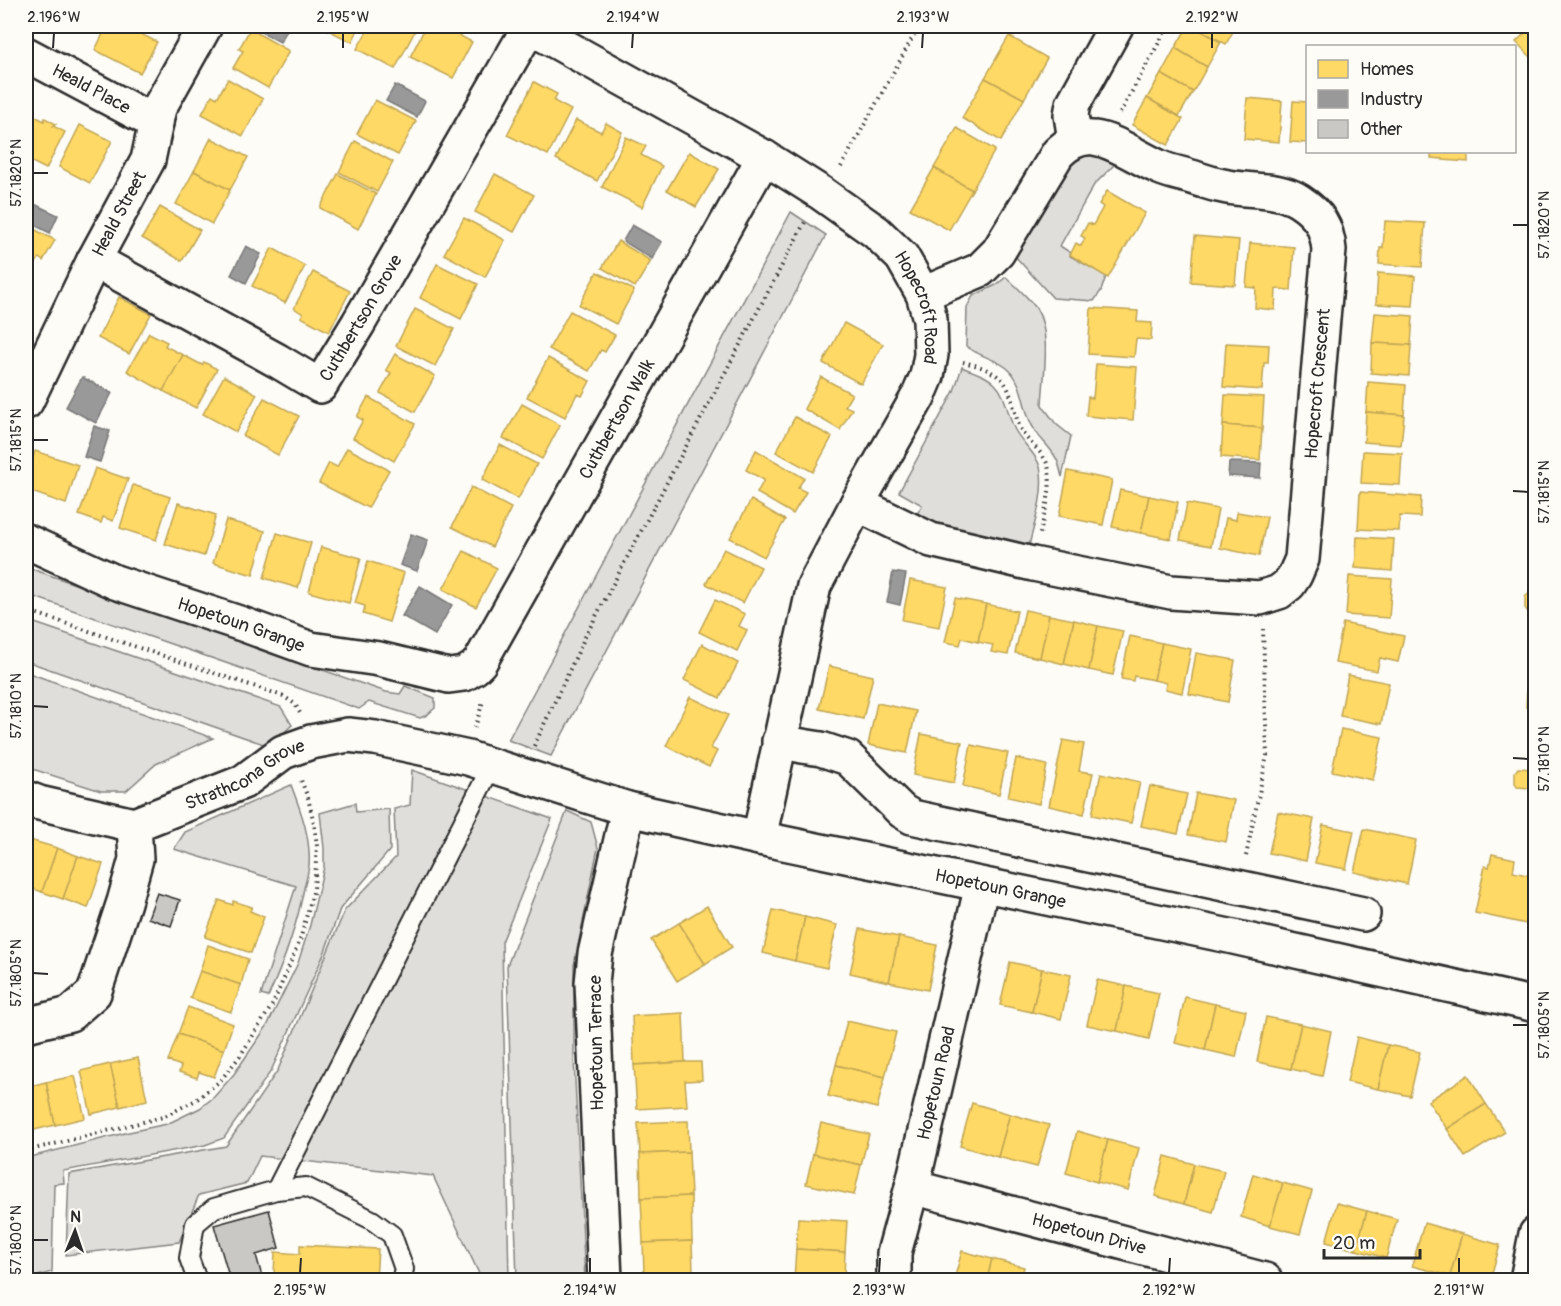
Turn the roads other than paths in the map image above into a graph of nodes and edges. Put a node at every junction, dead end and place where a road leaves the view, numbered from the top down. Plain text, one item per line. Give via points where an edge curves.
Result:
1 (205, 26) edge
2 (529, 26) edge
3 (1107, 29) edge
4 (26, 54) edge
5 (156, 123) junction
6 (1090, 140) junction
7 (764, 157) junction
8 (94, 260) junction
9 (923, 294) junction
10 (26, 402) edge
11 (857, 504) junction
12 (26, 541) edge
13 (464, 674) joint
14 (780, 741) junction
15 (494, 766) junction
16 (26, 798) edge
17 (628, 809) junction
18 (134, 825) junction
19 (759, 838) junction
20 (982, 885) junction
21 (1345, 962) junction
22 (1536, 1005) edge
23 (26, 1025) edge
24 (912, 1187) junction
25 (276, 1190) junction
26 (1536, 1234) edge
27 (197, 1281) edge
28 (401, 1281) edge
29 (605, 1281) edge
30 (894, 1281) edge
31 (1265, 1281) edge
32 (1527, 1281) edge

1 - 5 street, Heald Street via 159,108
2 - 7 street, Hopecroft Road
2 - 8 street, Cuthbertson Grove via 320,386
3 - 6 street via 1071,115
4 - 5 street, Heald Place
5 - 8 street, Heald Street via 148,160
6 - 9 street via 1065,146 1058,153 998,252 980,270
6 - 11 street, Hopecroft Crescent via 1224,187 1277,193 1297,200 1323,224 1328,240 1328,267 1302,559 1295,575 1279,592 1260,598 1170,592 931,540
7 - 9 street, Hopecroft Road via 830,182 902,257
7 - 13 street, Cuthbertson Walk via 480,662
8 - 10 street, Heald Street
9 - 11 street, Hopecroft Road via 930,320 927,376
11 - 14 street, Hopecroft Road via 814,586
12 - 13 street, Hopetoun Grange via 115,582 311,649 380,659 449,676
14 - 19 street, Hopecroft Road
14 - 21 street via 848,758 912,817 1358,913
15 - 17 street, Hopetoun Grange
15 - 18 street, Strathcona Grove via 348,735 283,752 243,782
15 - 25 lane
16 - 18 street
17 - 19 street, Hopetoun Grange
17 - 29 street, Hopetoun Terrace via 592,983
18 - 23 street via 136,859 94,993 70,1014
19 - 20 street, Hopetoun Grange
20 - 21 street, Hopetoun Grange
20 - 24 street, Hopetoun Road
21 - 22 street, Hopetoun Grange
24 - 30 street, Hopetoun Road via 894,1253
24 - 31 street, Hopetoun Drive
25 - 27 lane via 214,1208 195,1224 189,1258
25 - 28 lane via 306,1187 372,1220 392,1235 404,1269
26 - 32 street

